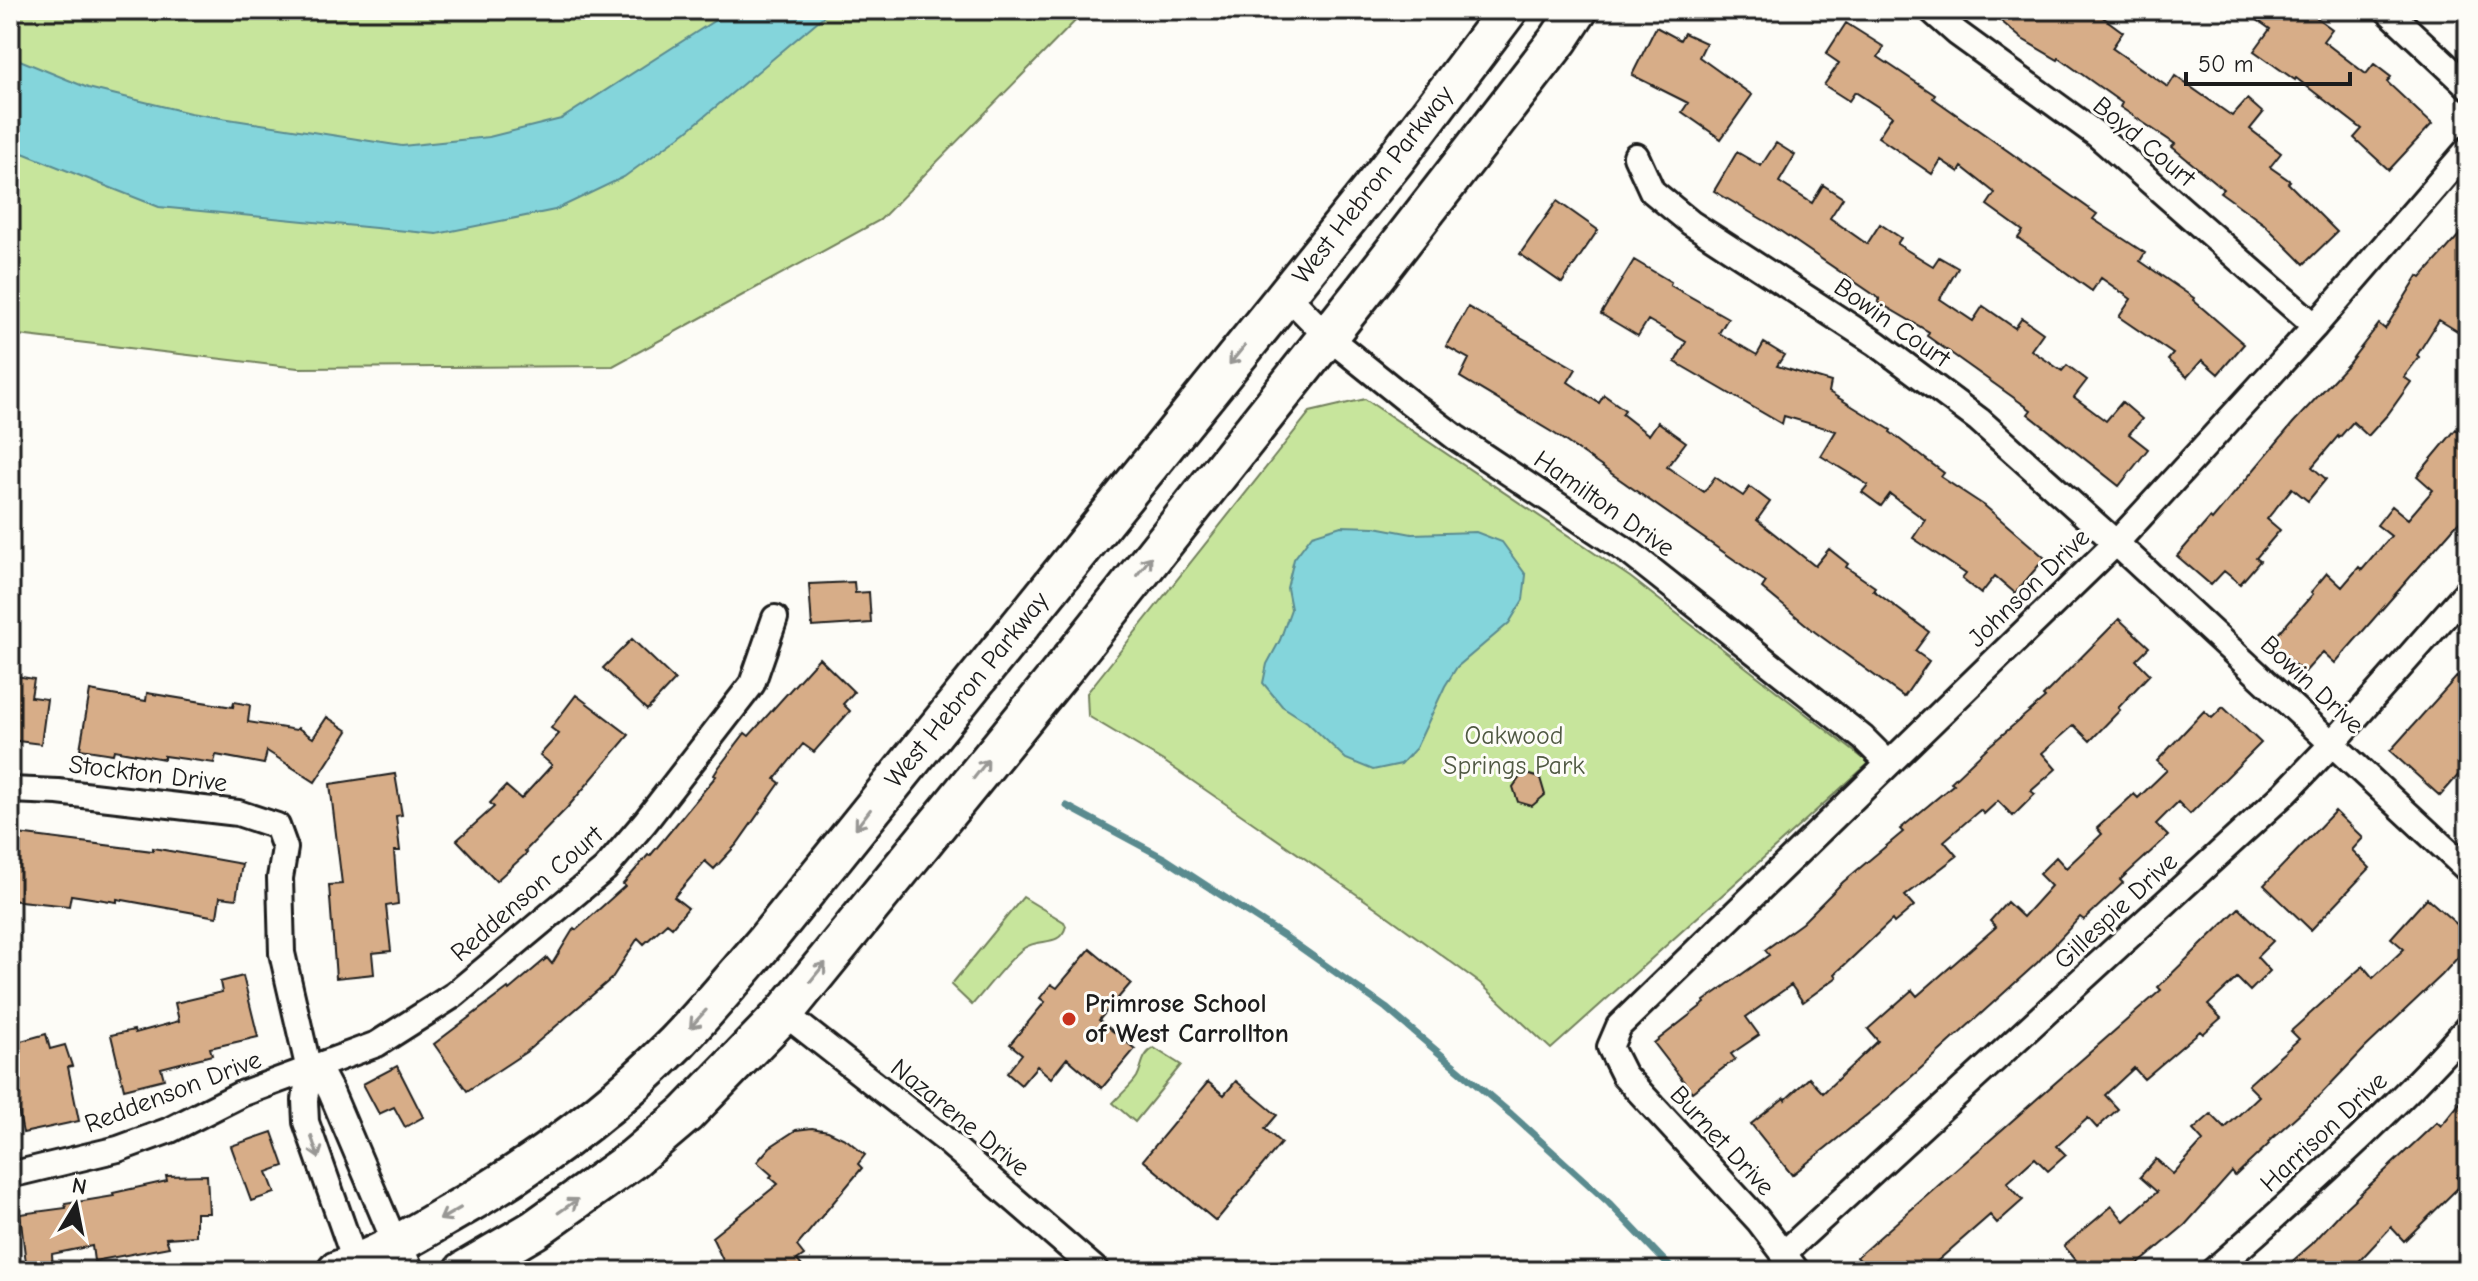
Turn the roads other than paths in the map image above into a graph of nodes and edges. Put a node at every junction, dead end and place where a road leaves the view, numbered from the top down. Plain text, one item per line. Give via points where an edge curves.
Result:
1 (1508, 10) edge
2 (1578, 10) edge
3 (1931, 10) edge
4 (2387, 10) edge
5 (2468, 86) edge
6 (2468, 149) edge
7 (1636, 156) dead end
8 (1286, 294) junction
9 (2315, 326) junction
10 (1327, 336) junction
11 (2116, 543) junction
12 (2468, 590) edge
13 (775, 618) dead end
14 (2333, 743) junction
15 (1888, 763) junction
16 (10, 790) edge
17 (2468, 870) edge
18 (784, 1013) junction
19 (2468, 1027) edge
20 (1610, 1047) joint
21 (309, 1070) junction
22 (10, 1175) edge
23 (402, 1258) edge
24 (499, 1260) edge
25 (1790, 1263) edge
26 (350, 1269) edge
27 (464, 1271) edge
28 (1097, 1271) edge
29 (2213, 1271) edge

1 - 8 main road, West Hebron Parkway
2 - 10 main road
3 - 9 street, Boyd Court via 2096,134
4 - 5 street
6 - 9 street, Johnson Drive
7 - 11 street, Bowin Court via 1652,191 1691,223 1876,343 1979,420
8 - 10 street, Hamilton Drive
8 -> 23 main road, West Hebron Parkway via 765,942 675,1044 551,1151
9 - 11 street, Johnson Drive
10 - 15 street, Hamilton Drive via 1455,437 1630,553
18 -> 10 main road
11 - 14 street, Bowin Drive
11 - 15 street, Johnson Drive
12 - 14 street, Gillespie Drive
13 - 21 street, Reddenson Court via 752,684 605,869 454,995 377,1044
14 - 17 street, Bowin Drive
14 - 25 street, Gillespie Drive
15 - 20 street, Johnson Drive via 1619,1026
16 - 21 street, Stockton Drive via 238,813 277,826 285,848 280,878 282,953
24 -> 18 main road via 662,1135
18 - 28 street, Nazarene Drive via 942,1137
19 - 29 street, Harrison Drive via 2430,1070
20 - 25 street, Burnet Drive via 1624,1075 1758,1220
21 - 22 street, Reddenson Drive via 118,1149
21 - 23 street via 323,1077 331,1092
21 -> 26 street via 306,1122
23 - 26 main road, West Hebron Parkway
24 - 27 main road

